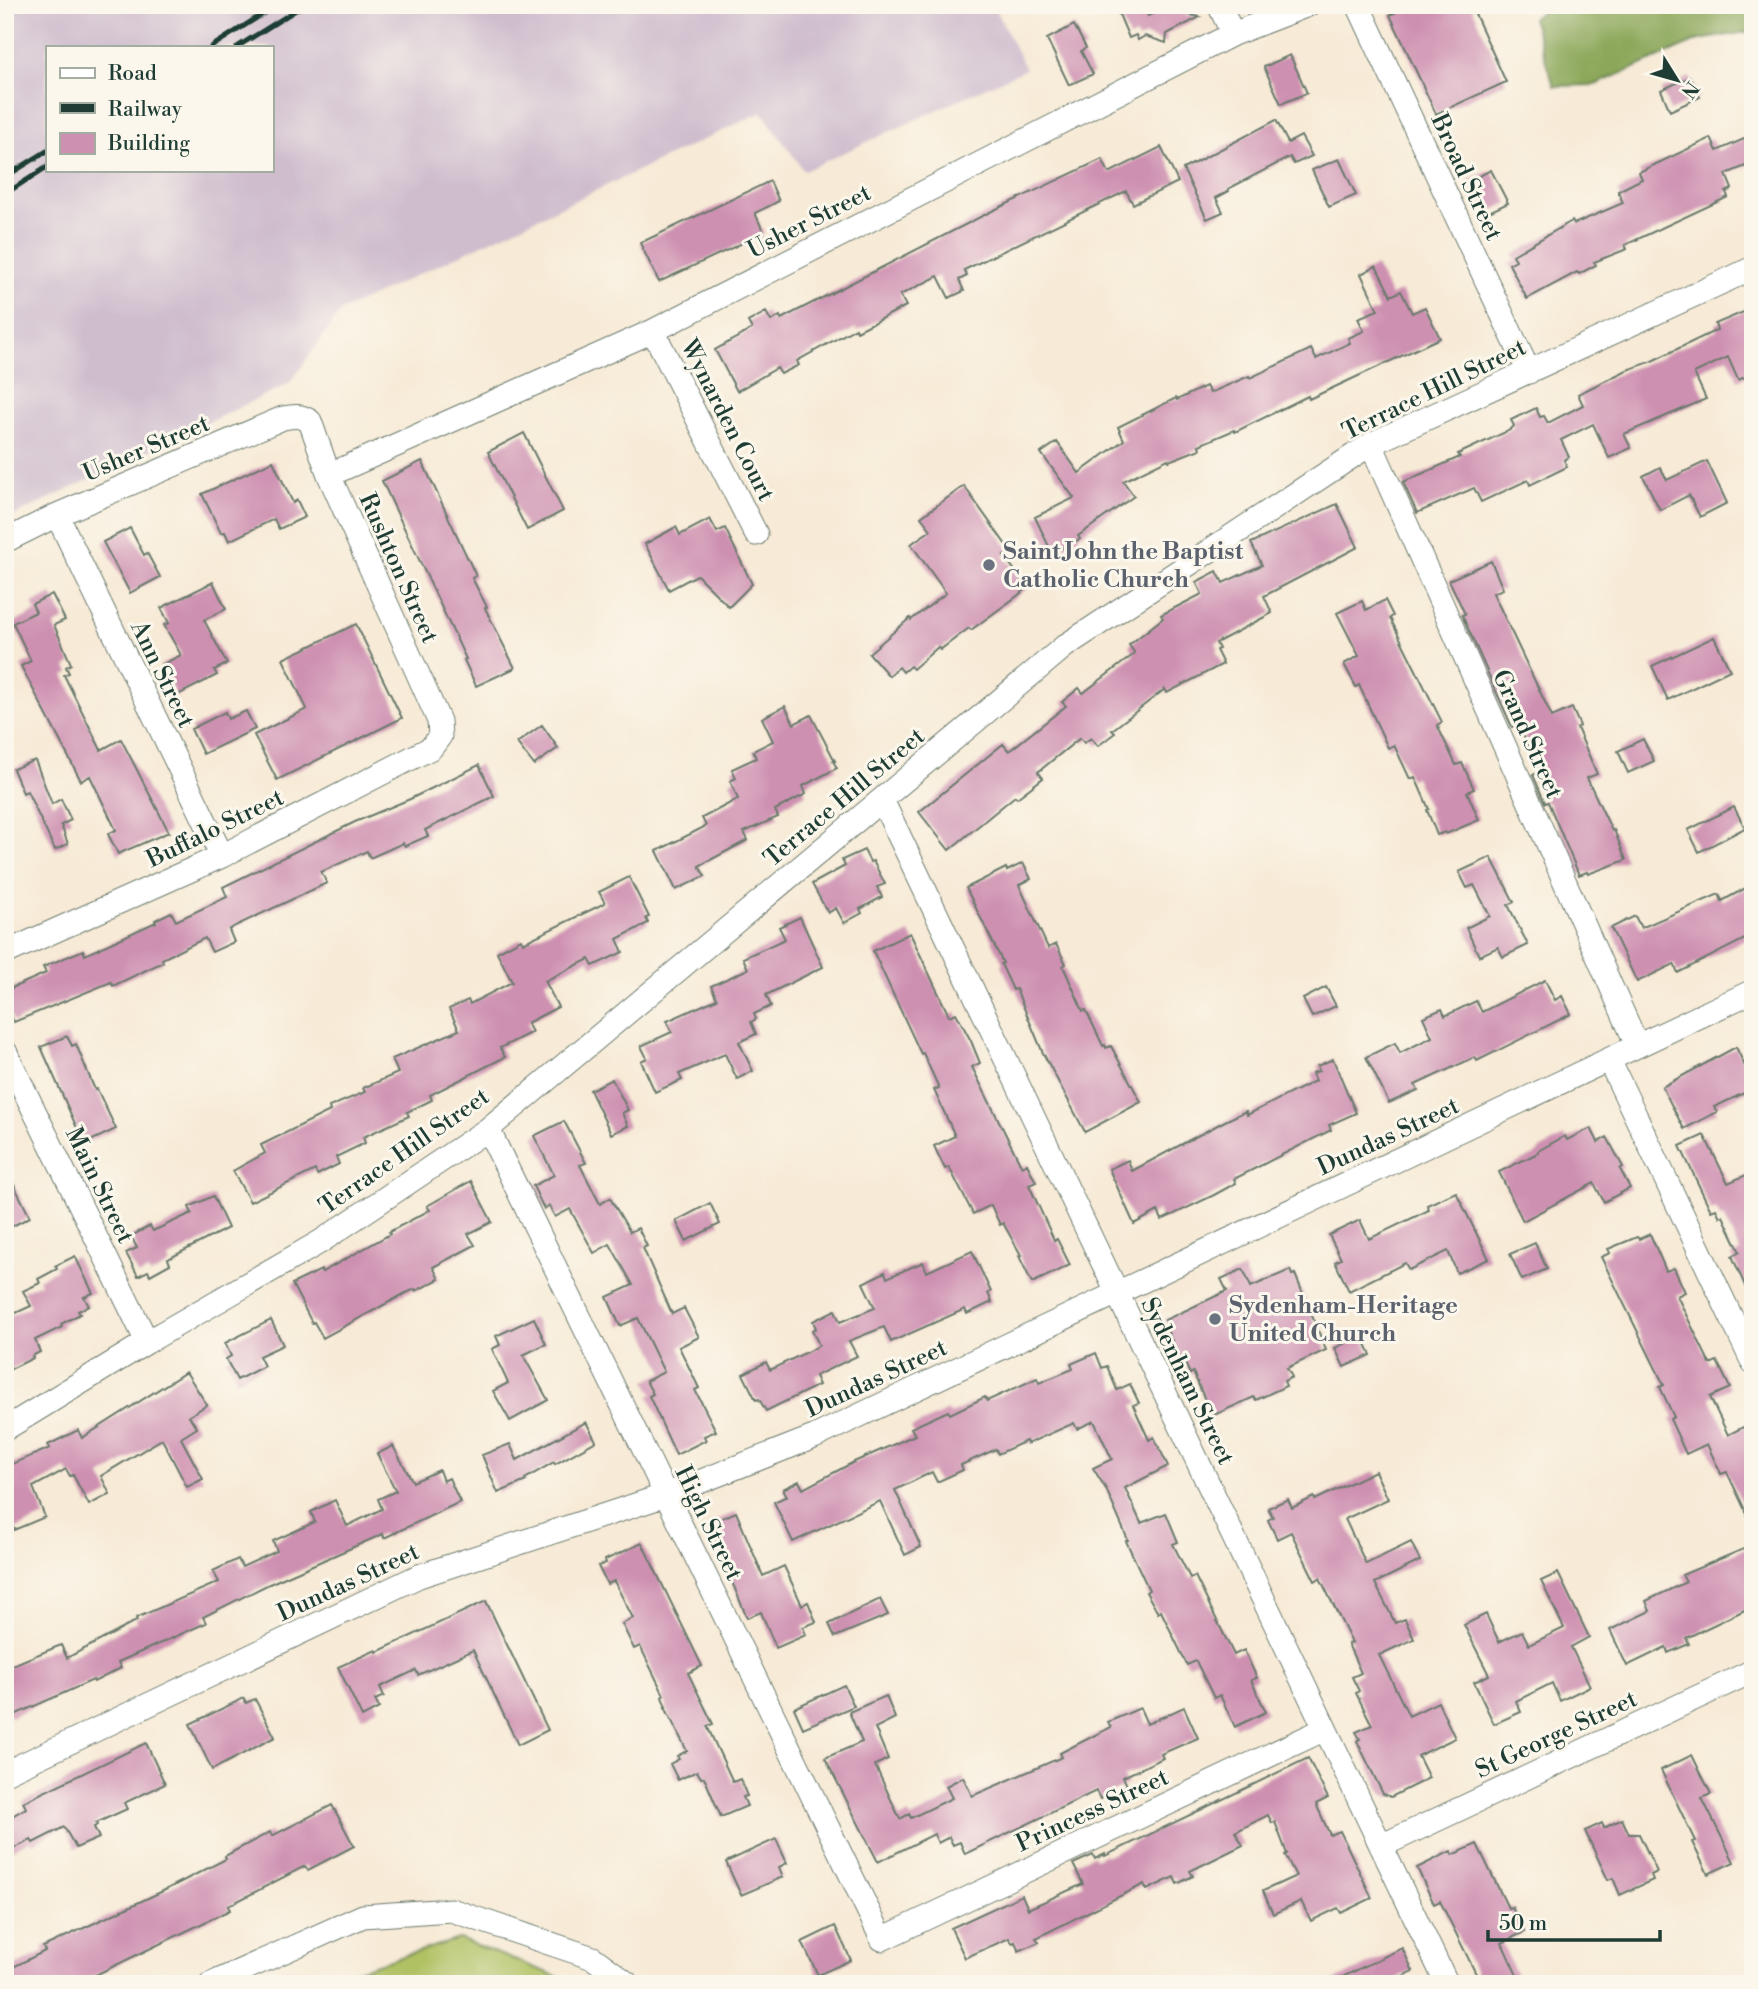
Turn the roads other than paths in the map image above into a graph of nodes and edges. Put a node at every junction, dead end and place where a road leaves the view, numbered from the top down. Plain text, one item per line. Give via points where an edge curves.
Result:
1 (1219, 5) edge
2 (1308, 5) edge
3 (1358, 5) edge
4 (1233, 34) junction
5 (1753, 268) edge
6 (653, 331) junction
7 (1529, 372) junction
8 (310, 421) joint
9 (1371, 444) junction
10 (329, 475) junction
11 (57, 516) junction
12 (756, 534) dead end
13 (5, 541) edge
14 (440, 736) joint
15 (882, 800) junction
16 (222, 856) junction
17 (5, 953) edge
18 (1753, 991) edge
19 (1637, 1045) junction
20 (5, 1051) edge
21 (1609, 1060) junction
22 (488, 1129) junction
23 (1118, 1294) junction
24 (147, 1342) junction
25 (1753, 1363) edge
26 (5, 1429) edge
27 (666, 1495) junction
28 (1753, 1671) edge
29 (1325, 1729) junction
30 (5, 1773) edge
31 (1381, 1846) junction
32 (882, 1940) joint
33 (211, 1984) edge
34 (628, 1984) edge
35 (1447, 1984) edge

1 - 4 street
2 - 4 street, Usher Street
3 - 7 street, Broad Street
4 - 6 street, Usher Street
5 - 7 street, Terrace Hill Street
6 - 10 street, Usher Street
6 - 12 street, Wynarden Court
7 - 9 street, Terrace Hill Street
8 - 10 street, Rushton Street
8 - 11 street, Usher Street via 296,415 283,418
9 - 15 street, Terrace Hill Street via 1065,646
9 - 19 street, Grand Street
10 - 14 street, Rushton Street via 439,721
11 - 13 street, Usher Street
11 - 16 street, Ann Street
14 - 16 street, Buffalo Street via 431,748
15 - 22 street, Terrace Hill Street
15 - 23 street, Sydenham Street
16 - 17 street, Buffalo Street
18 - 19 street, Dundas Street
19 - 21 street, Dundas Street
20 - 24 street, Main Street
21 - 23 street, Dundas Street
21 - 25 street
22 - 24 street, Terrace Hill Street via 320,1242
22 - 27 street, High Street
23 - 27 street, Dundas Street via 814,1437
23 - 29 street, Sydenham Street
24 - 26 street, Terrace Hill Street
27 - 30 street, Dundas Street via 418,1576
27 - 32 street, High Street
28 - 31 street, St George Street
29 - 31 street, Sydenham Street
29 - 32 street, Princess Street
31 - 35 street, Sydenham Street
33 - 34 street via 362,1916 451,1910 593,1958

